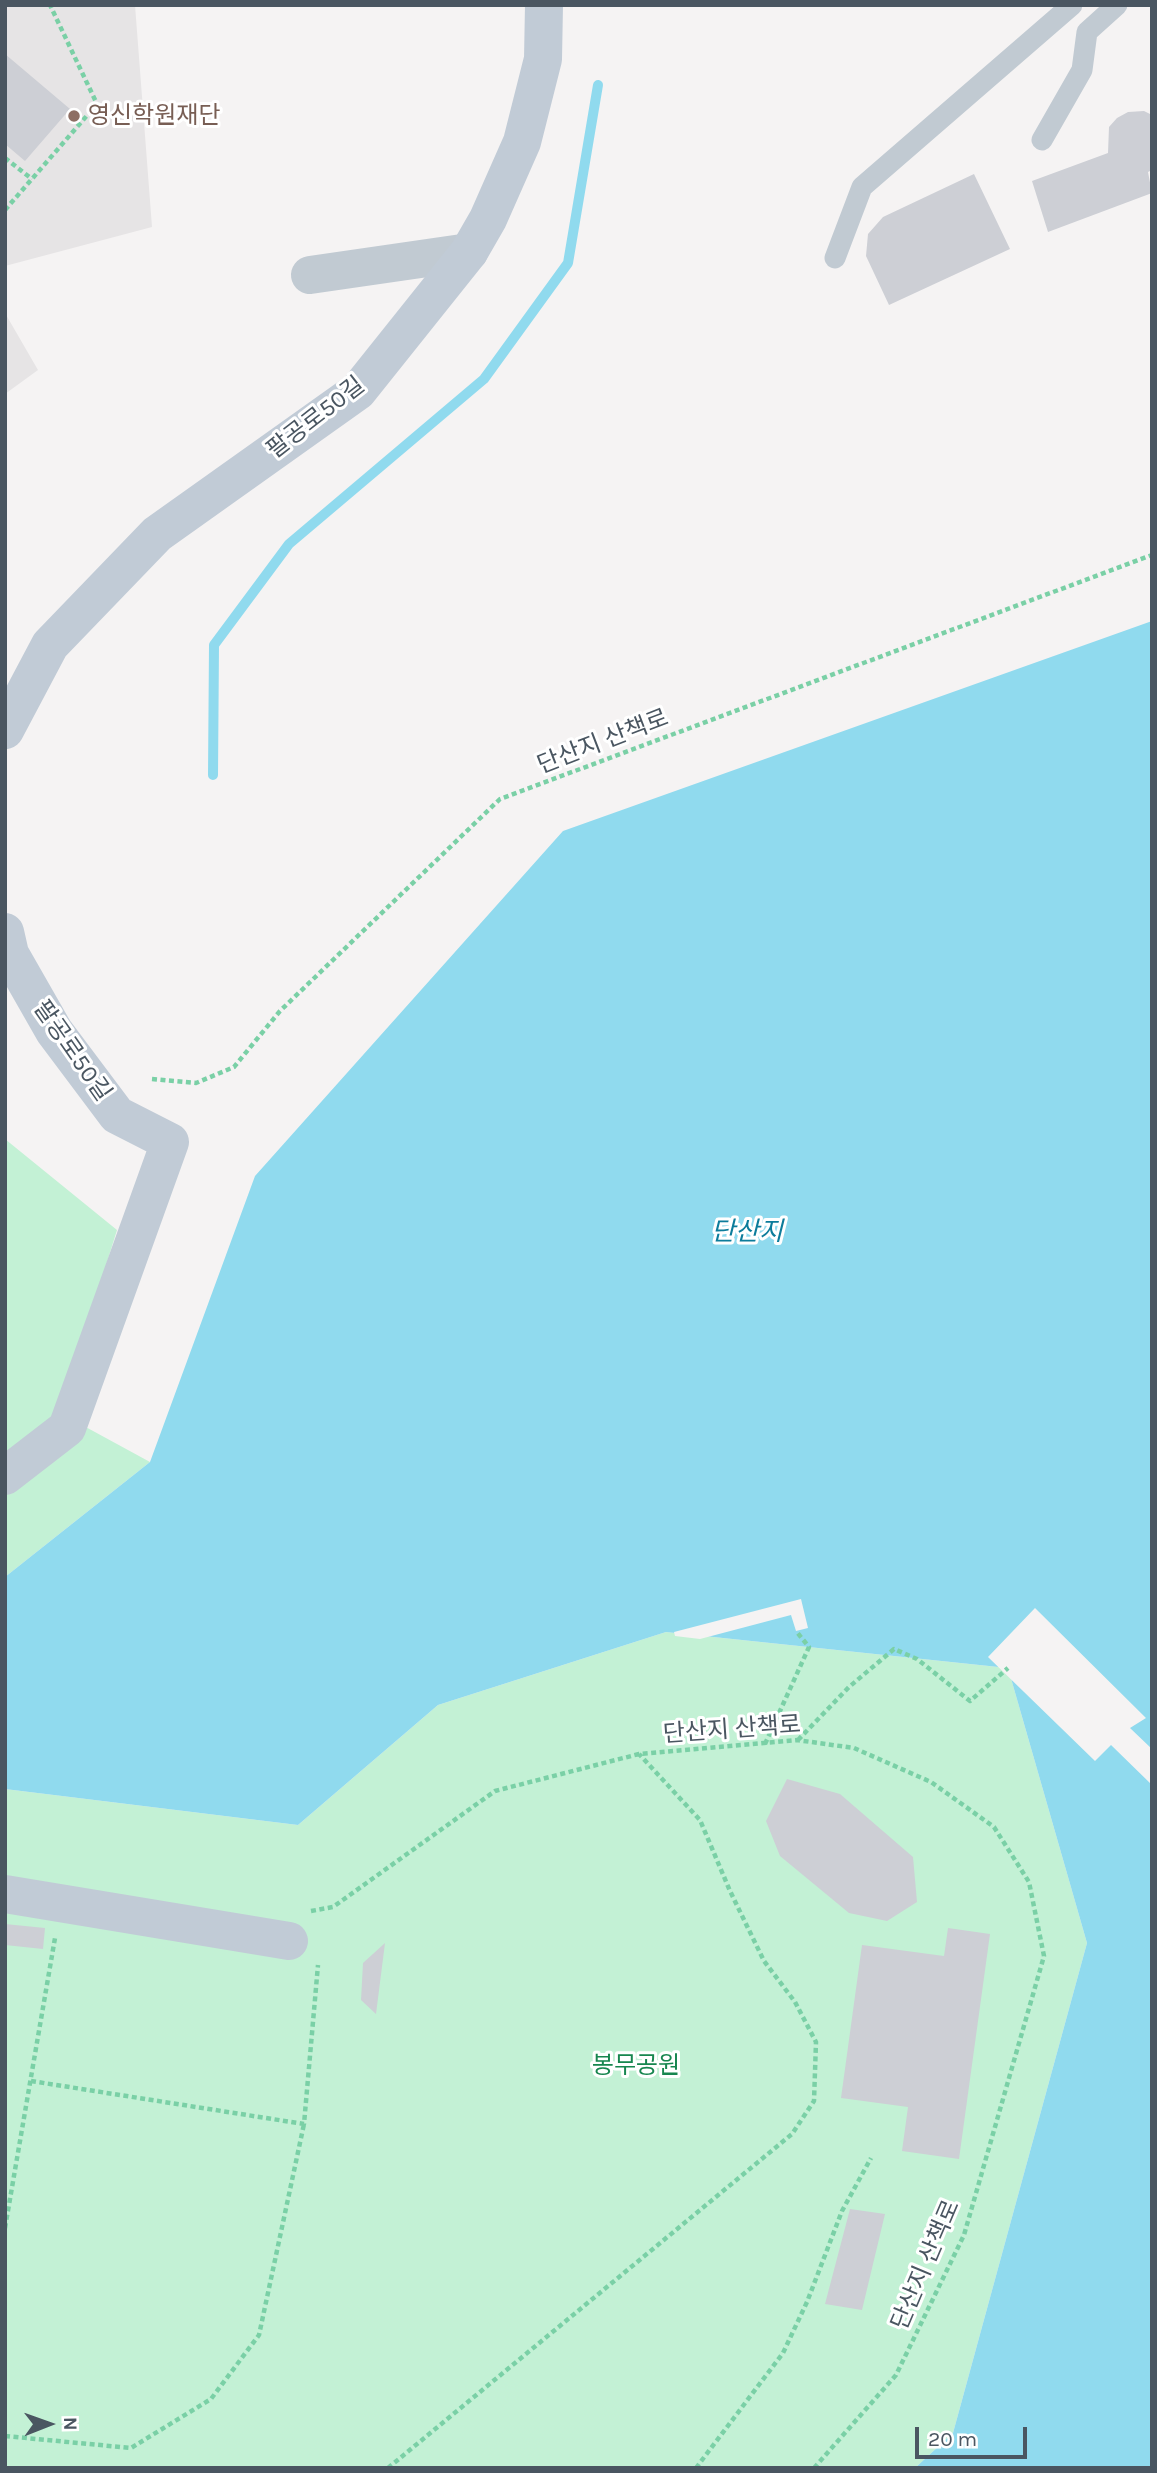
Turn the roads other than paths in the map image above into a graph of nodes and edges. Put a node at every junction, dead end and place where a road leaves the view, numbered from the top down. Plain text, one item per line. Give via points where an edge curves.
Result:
1 (544, 5) edge
2 (1072, 5) edge
3 (1117, 5) edge
4 (1042, 140) dead end
5 (469, 252) junction
6 (835, 258) dead end
7 (310, 275) dead end
8 (5, 730) edge
9 (5, 932) edge
10 (5, 1476) edge
11 (5, 1894) edge
12 (288, 1928) road end

1 - 5 street, 팔공로50길 via 543,59 522,142
2 - 6 lane via 862,187
3 - 4 lane via 1087,32 1082,70
5 - 7 street
5 - 8 street, 팔공로50길 via 358,391 157,534 50,645
9 - 10 street, 팔공로50길 via 10,954 54,1031 117,1115 170,1142 67,1428
11 - 12 street

